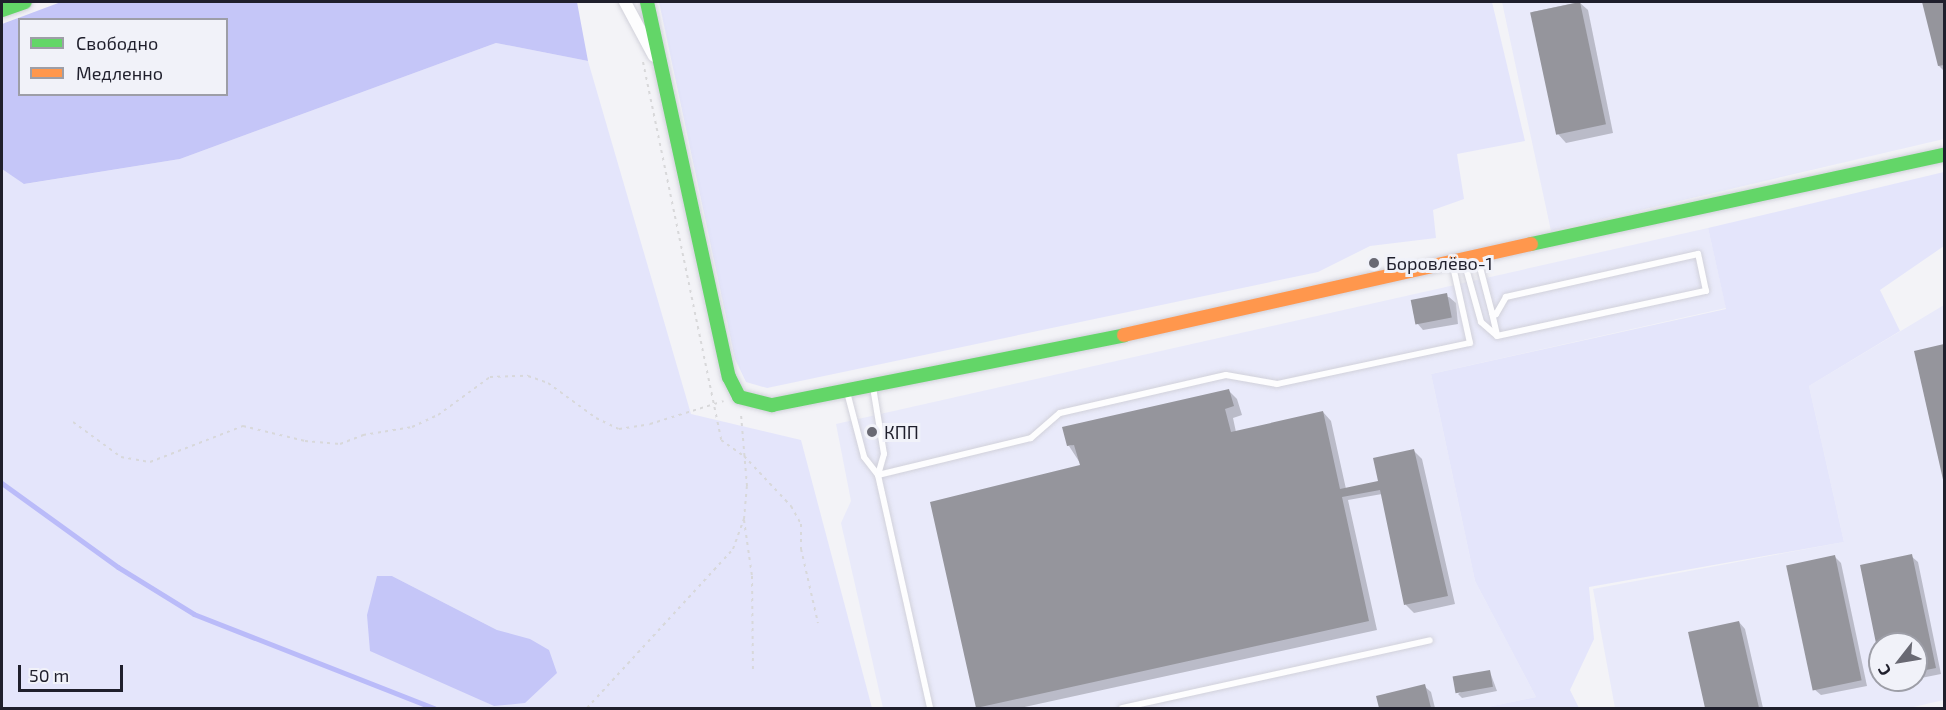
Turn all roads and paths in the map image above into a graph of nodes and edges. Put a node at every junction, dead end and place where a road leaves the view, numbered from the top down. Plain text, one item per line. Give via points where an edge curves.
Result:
1 (25, 2) edge
2 (625, 2) edge
3 (647, 2) edge
4 (2, 10) edge
5 (661, 69) junction
6 (1944, 154) edge
7 (1464, 259) junction
8 (1492, 313) junction
9 (1497, 336) junction
10 (873, 386) junction
11 (847, 391) junction
12 (739, 397) junction
13 (73, 422) dead end
14 (878, 475) junction
15 (744, 519) junction
16 (1430, 640) dead end
17 (753, 672) dead end
18 (587, 708) edge
19 (930, 708) edge
20 (1122, 708) edge

1 - 4 street
2 - 5 street
3 - 5 street
5 - 12 street via 729,377
6 - 7 street
7 - 8 lane
7 - 9 lane via 1481,322
7 - 10 street via 1167,326
7 - 14 lane via 1470,343 1277,384 1226,375 1060,413 1031,438
8 - 9 lane
8 - 9 lane via 1496,314 1506,297 1698,254 1706,291
10 - 11 street
10 - 14 lane via 884,454
11 - 12 street via 772,405
11 - 14 lane via 864,457
12 - 13 path via 650,424 619,429 596,418 548,383 528,376 490,377 438,415 412,427 363,435 340,444 305,441 243,426 150,462 121,457
12 - 15 path via 747,486
14 - 19 lane
15 - 17 path via 752,576
15 - 18 path via 733,549
16 - 20 lane

